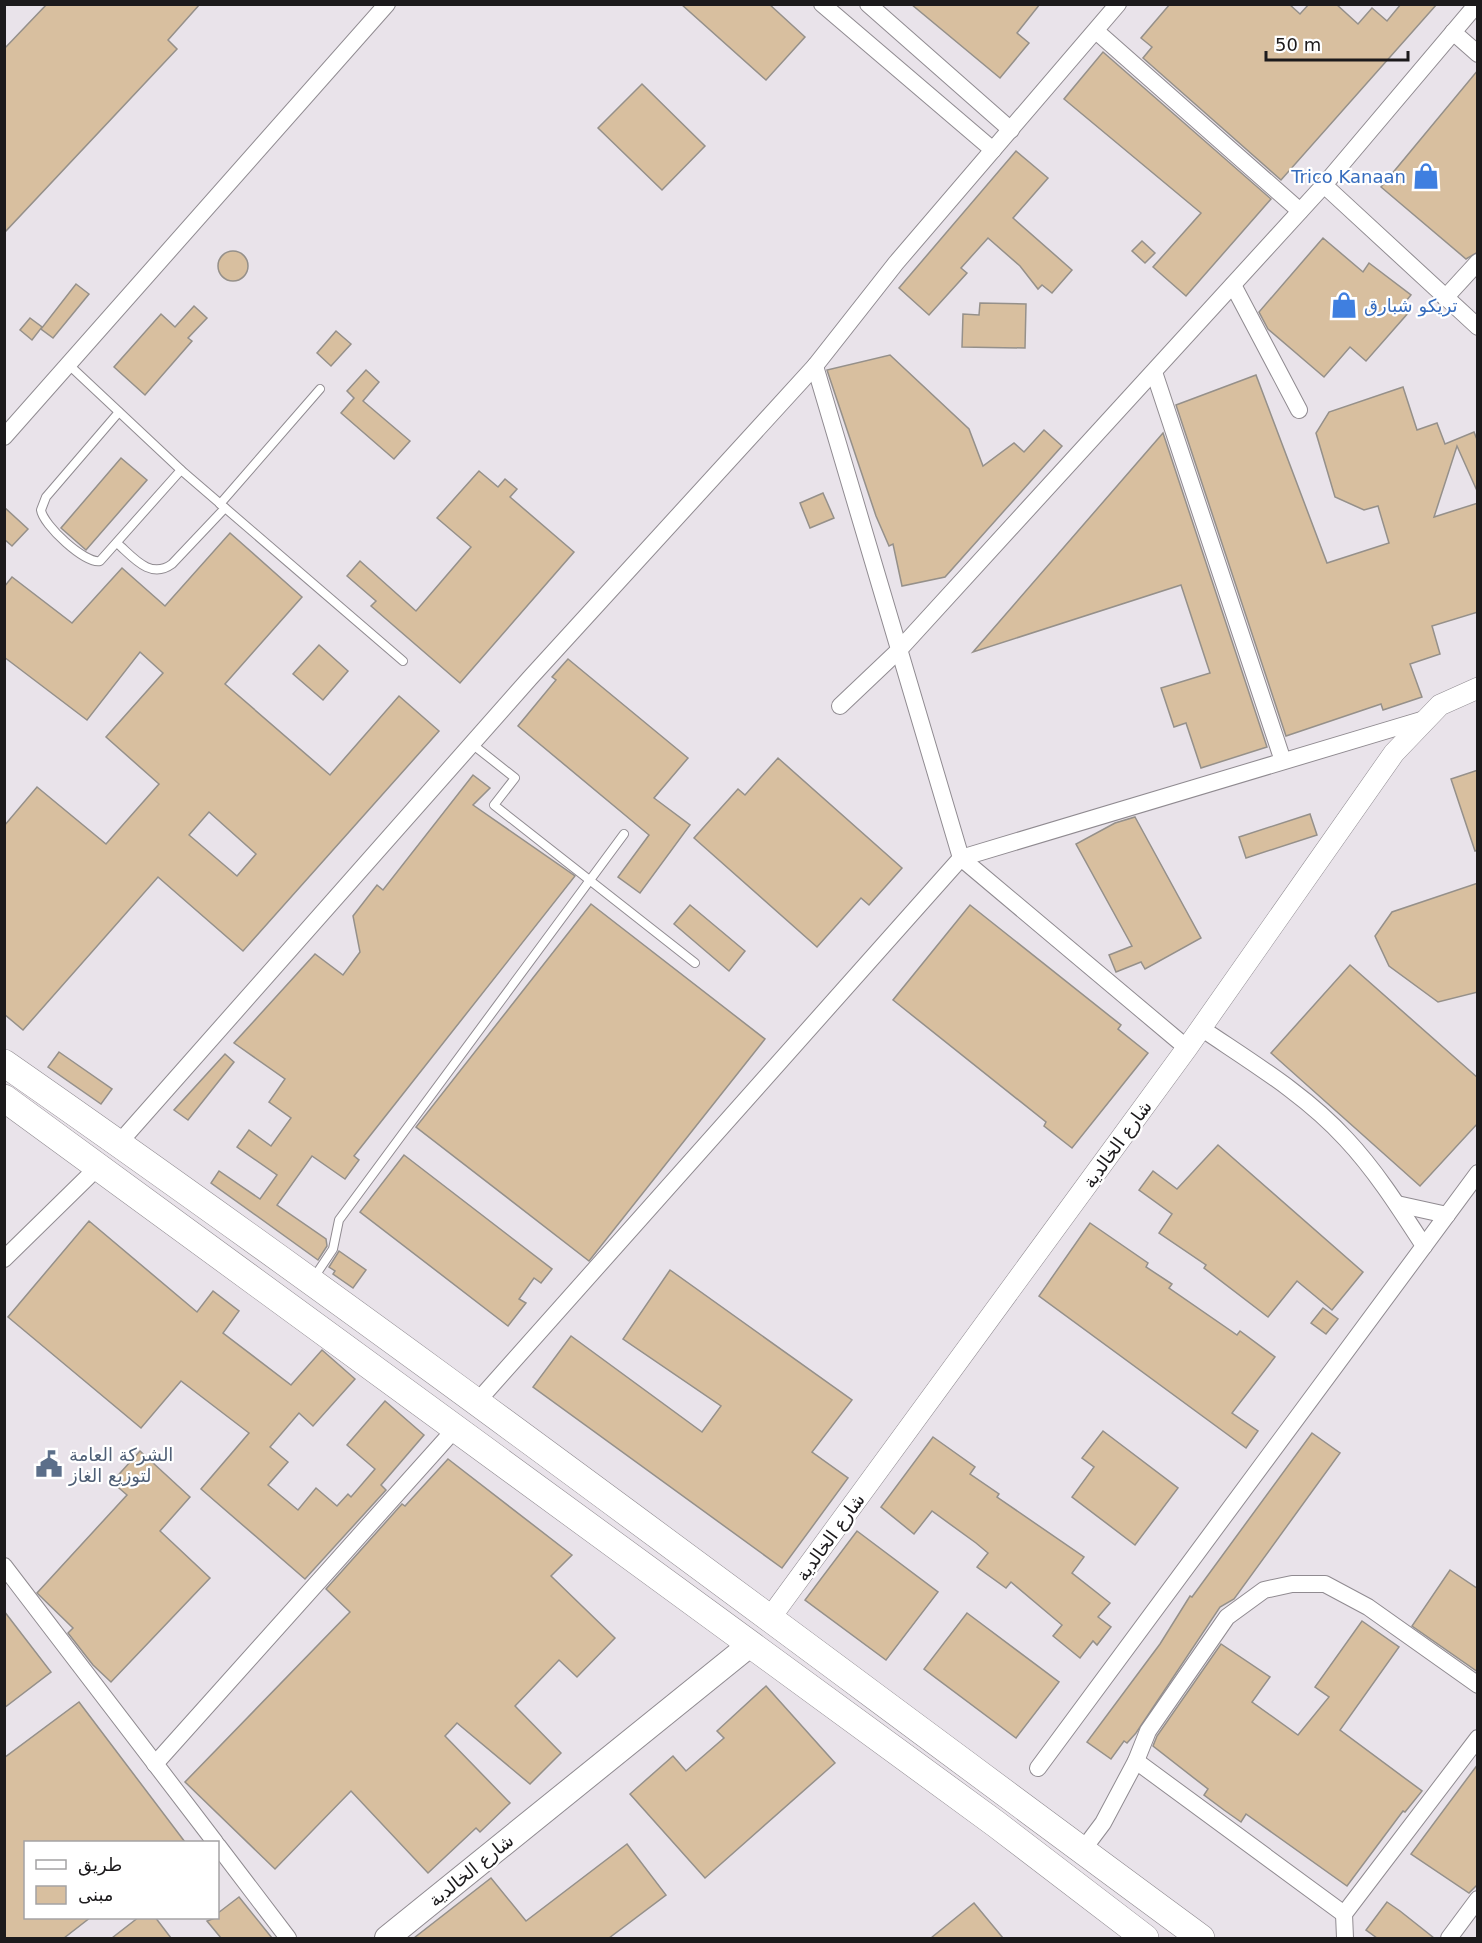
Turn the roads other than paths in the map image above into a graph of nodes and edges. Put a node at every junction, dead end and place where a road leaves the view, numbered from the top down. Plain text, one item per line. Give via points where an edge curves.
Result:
1 (387, 4) edge
2 (822, 4) edge
3 (868, 4) edge
4 (1118, 4) edge
5 (1477, 4) edge
6 (1096, 31) junction
7 (1453, 32) junction
8 (1478, 54) edge
9 (1011, 130) junction
10 (993, 150) junction
11 (1324, 185) junction
12 (1300, 211) junction
13 (1478, 262) edge
14 (1233, 285) junction
15 (1446, 298) junction
16 (1478, 327) edge
17 (69, 364) junction
18 (815, 366) junction
19 (1154, 372) junction
20 (320, 389) dead end
21 (1299, 410) dead end
22 (119, 412) junction
23 (4, 437) edge
24 (181, 470) junction
25 (223, 506) junction
26 (117, 543) junction
27 (897, 651) junction
28 (403, 661) dead end
29 (1478, 688) edge
30 (840, 706) dead end
31 (1428, 718) junction
32 (472, 744) junction
33 (1283, 761) junction
34 (624, 834) dead end
35 (961, 858) junction
36 (590, 880) junction
37 (695, 963) dead end
38 (1201, 1028) junction
39 (1187, 1048) junction
40 (4, 1063) edge
41 (4, 1098) edge
42 (119, 1143) junction
43 (98, 1167) junction
44 (1478, 1173) edge
45 (1397, 1204) junction
46 (1446, 1215) junction
47 (1424, 1246) junction
48 (4, 1259) edge
49 (311, 1283) junction
50 (476, 1403) junction
51 (455, 1429) junction
52 (4, 1566) edge
53 (770, 1618) junction
54 (751, 1644) junction
55 (1478, 1685) edge
56 (1478, 1738) edge
57 (1136, 1761) junction
58 (155, 1764) junction
59 (1038, 1768) dead end
60 (214, 1841) edge
61 (219, 1848) edge
62 (1082, 1851) junction
63 (1478, 1899) edge
64 (1344, 1914) junction
65 (288, 1938) edge
66 (387, 1938) edge
67 (1145, 1938) edge
68 (1201, 1938) edge
69 (1345, 1938) edge
70 (1449, 1938) edge

1 - 17 street
2 - 10 street
3 - 9 street
4 - 6 street
5 - 7 street
6 - 9 street
6 - 12 street
7 - 8 street
7 - 11 street
9 - 10 street
10 - 18 street
11 - 12 street
11 - 15 street
12 - 14 street
13 - 15 street
14 - 19 street
14 - 21 street
15 - 16 street
17 - 22 lane
17 - 23 street
18 - 27 street
18 - 32 street
19 - 27 street
19 - 33 street
20 - 25 lane
22 - 24 lane
22 - 26 lane via 46,497 41,510 45,522 87,560 100,561
24 - 25 lane
24 - 26 lane
25 - 26 lane via 172,564 162,570 146,568
25 - 28 lane
27 - 30 street
27 - 35 street
29 - 31 street, شارع الخالدية via 1440,705
31 - 33 street
31 - 38 street, شارع الخالدية via 1394,753
32 - 36 lane via 515,778 494,805
32 - 42 street
33 - 35 street
34 - 36 lane
35 - 39 street
35 - 50 street
36 - 37 lane
36 - 49 lane via 339,1220 333,1249
38 - 39 street, شارع الخالدية
38 - 45 street via 1287,1086 1346,1138
39 - 53 street, شارع الخالدية
40 - 42 main road
41 - 43 main road
42 - 49 main road
43 - 48 street
43 - 51 main road
44 - 46 street
45 - 46 street
45 - 47 street
46 - 47 street
47 - 59 street
49 - 50 main road
50 - 53 main road
51 - 54 main road
51 - 58 street
52 - 58 street
53 - 62 main road
54 - 66 main road, شارع الخالدية
54 - 67 main road
55 - 57 street via 1368,1607 1325,1584 1292,1584 1264,1590 1227,1617 1148,1731
56 - 64 street
57 - 62 street via 1103,1823
57 - 64 street
58 - 60 street
61 - 65 street
62 - 68 main road
63 - 70 street
64 - 69 street

